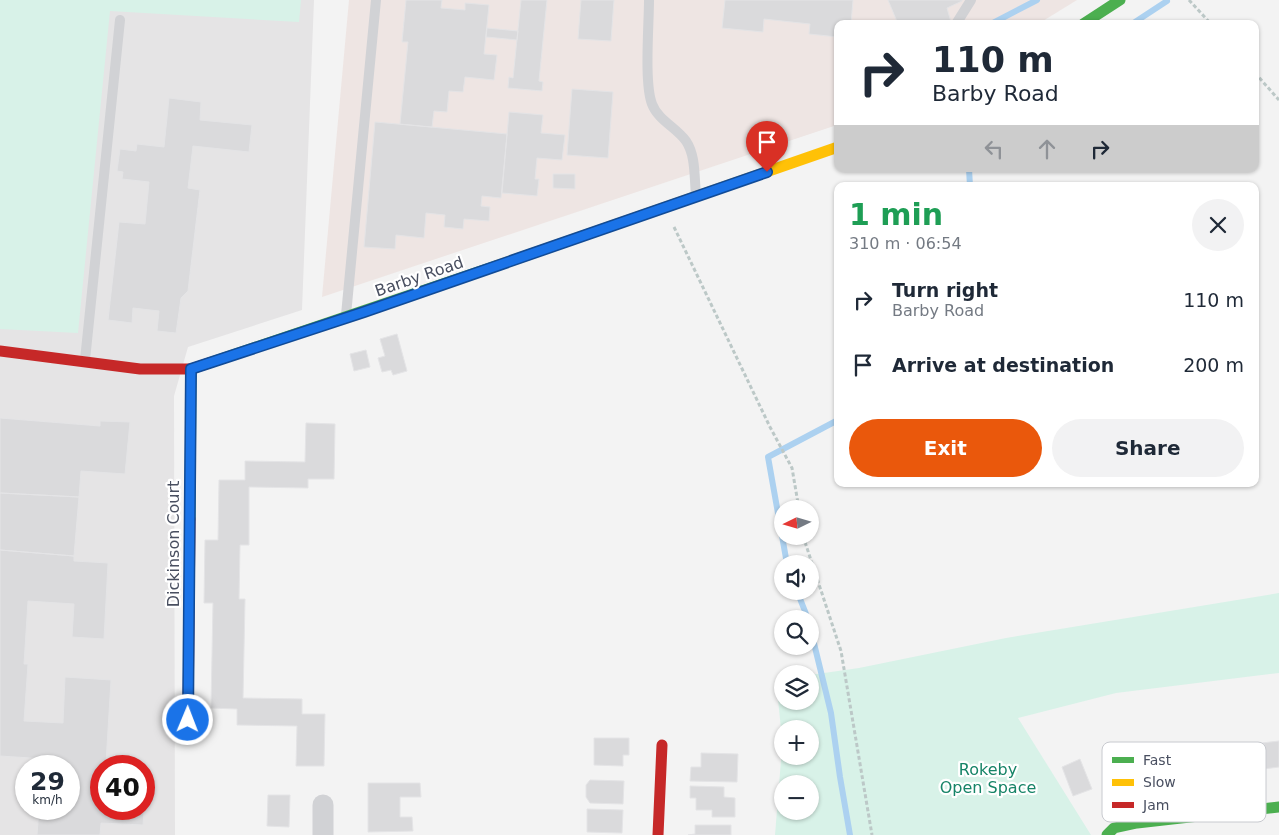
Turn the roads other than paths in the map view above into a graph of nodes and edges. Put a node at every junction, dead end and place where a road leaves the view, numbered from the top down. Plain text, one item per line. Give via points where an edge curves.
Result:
1 (376, 0) edge
2 (649, 0) edge
3 (971, 0) edge
4 (1120, 0) edge
5 (120, 20) dead end
6 (958, 20) edge
7 (1089, 20) edge
8 (834, 148) edge
9 (696, 196) junction
10 (346, 318) junction
11 (0, 352) edge
12 (84, 364) junction
13 (191, 369) junction
14 (188, 720) dead end
15 (662, 745) dead end
16 (323, 805) dead end
17 (1279, 807) edge
18 (1266, 808) edge
19 (1146, 822) edge
20 (1110, 832) edge
21 (323, 835) edge
22 (658, 835) edge

1 - 10 lane
2 - 9 lane via 649,90 658,114 691,150
3 - 6 lane
4 - 7 street
5 - 12 lane
8 - 9 street, Barby Road
9 - 10 street, Barby Road
10 - 13 street, Barby Road
11 - 12 street, Barby Road
12 - 13 street, Barby Road
13 - 14 street, Dickinson Court
15 - 22 street
16 - 21 street
17 - 18 street
19 - 20 street

